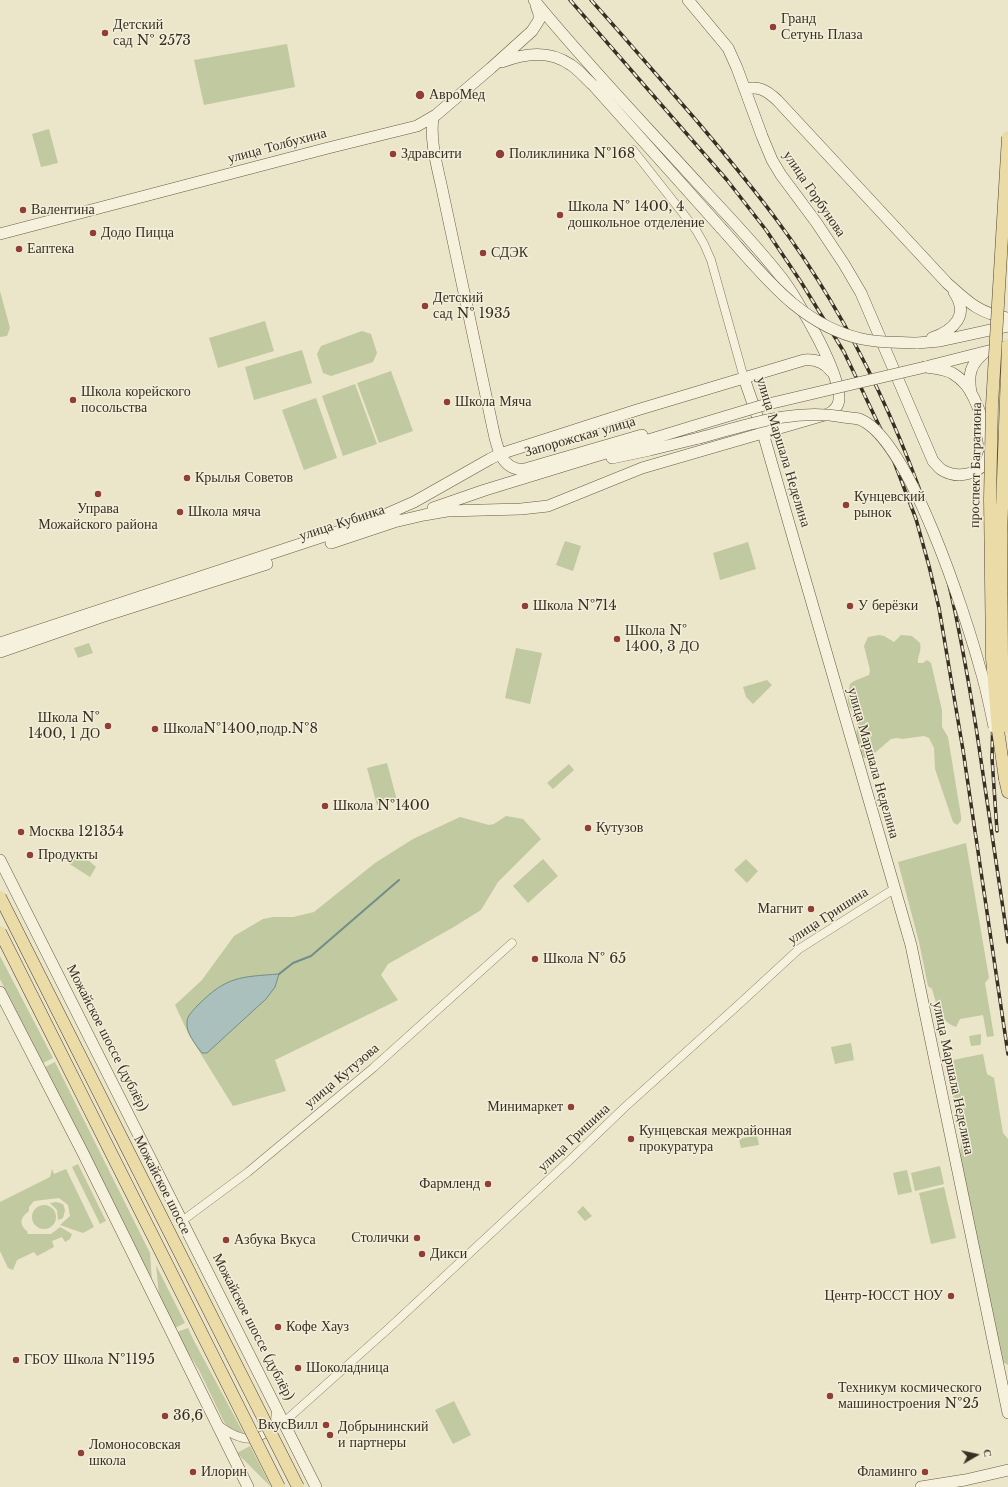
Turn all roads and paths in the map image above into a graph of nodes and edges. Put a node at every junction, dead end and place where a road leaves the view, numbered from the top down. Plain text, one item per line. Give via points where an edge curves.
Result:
1 (688, 0) edge
2 (534, 1) edge
3 (532, 31) junction
4 (561, 32) junction
5 (491, 68) junction
6 (745, 89) junction
7 (433, 117) junction
8 (409, 128) junction
9 (1008, 137) edge
10 (434, 149) junction
11 (633, 150) dead end
12 (0, 234) edge
13 (948, 283) junction
14 (1008, 318) edge
15 (1008, 326) edge
16 (917, 343) junction
17 (821, 344) junction
18 (1008, 346) edge
19 (986, 352) junction
20 (804, 360) junction
21 (925, 367) junction
22 (833, 375) junction
23 (744, 378) junction
24 (971, 393) junction
25 (682, 430) junction
26 (762, 433) junction
27 (500, 454) junction
28 (558, 468) junction
29 (394, 522) junction
30 (0, 642) edge
31 (0, 652) edge
32 (1008, 728) edge
33 (1005, 779) junction
34 (1008, 792) edge
35 (0, 860) edge
36 (894, 890) junction
37 (0, 897) edge
38 (0, 932) edge
39 (512, 943) dead end
40 (0, 992) edge
41 (182, 1221) junction
42 (276, 1406) junction
43 (1008, 1413) edge
44 (284, 1422) junction
45 (218, 1425) junction
46 (1008, 1470) edge
47 (248, 1487) edge
48 (280, 1487) edge
49 (298, 1487) edge
50 (316, 1487) edge
51 (921, 1487) edge

1 - 6 street, улица Горбунова via 728,48
2 - 3 street, улица Толбухина via 539,20
2 - 4 street
3 - 4 street, улица Толбухина via 548,26
3 - 5 street, улица Толбухина
4 - 17 street via 768,260 794,296
5 - 7 street, улица Толбухина
5 - 16 street, bridge via 533,54 548,55 571,65 594,86 789,302 808,317 861,339
6 - 13 street via 753,87 767,91 777,100
6 - 24 street, улица Горбунова, bridge via 772,160 844,264 860,293 933,461 941,470 954,475 966,475 978,470 989,453 987,433
7 - 8 street, улица Толбухина
7 - 10 street, Запорожская улица
8 - 10 street via 422,132
8 - 12 street, улица Толбухина
9 - 33 main road, проспект Багратиона, bridge via 992,405 990,528 992,658
10 - 27 street, Запорожская улица
11 - 23 street, улица Маршала Неделина via 696,230 704,244 711,260
13 - 14 street via 981,311
13 - 16 street via 960,306 958,321 942,334
15 - 16 street via 940,341
17 - 20 street via 821,350 817,354
17 - 22 street
18 - 19 street, улица Кубинка
18 - 32 main road, проспект Багратиона, bridge via 1001,535 1002,659
19 - 21 street, улица Кубинка
19 - 24 street via 977,359 971,372
20 - 22 street via 814,359 821,362
20 - 23 street
21 - 24 street via 950,372 965,384
21 - 25 street, улица Кубинка, bridge via 764,405
22 - 26 street via 839,397 834,410
23 - 26 street, улица Маршала Неделина
23 - 27 street
25 - 27 street, Запорожская улица via 637,436 525,468 510,467
25 - 28 street, улица Кубинка
26 - 29 street via 642,468 548,506 447,511
26 - 36 street, улица Маршала Неделина
27 - 30 street via 414,502 373,520
28 - 29 street, улица Кубинка
28 - 33 street, bridge via 650,450 782,416 825,414 860,420 890,446 918,497 961,604 981,670
29 - 31 street, улица Кубинка
33 - 34 main road, проспект Багратиона
35 - 41 street, Можайское шоссе (дублёр)
36 - 43 street, улица Маршала Неделина via 911,945
36 - 44 street, улица Гришина via 799,948 388,1329
37 - 49 main road, Можайское шоссе, bridge
38 - 48 main road, bridge
39 - 41 street, улица Кутузова via 367,1073 248,1172
40 - 45 street
41 - 42 street, Можайское шоссе (дублёр)
42 - 44 street, Можайское шоссе (дублёр)
42 - 45 street via 274,1424 270,1430 258,1437 241,1438
44 - 50 street, Можайское шоссе (дублёр)
45 - 47 street
46 - 51 street

